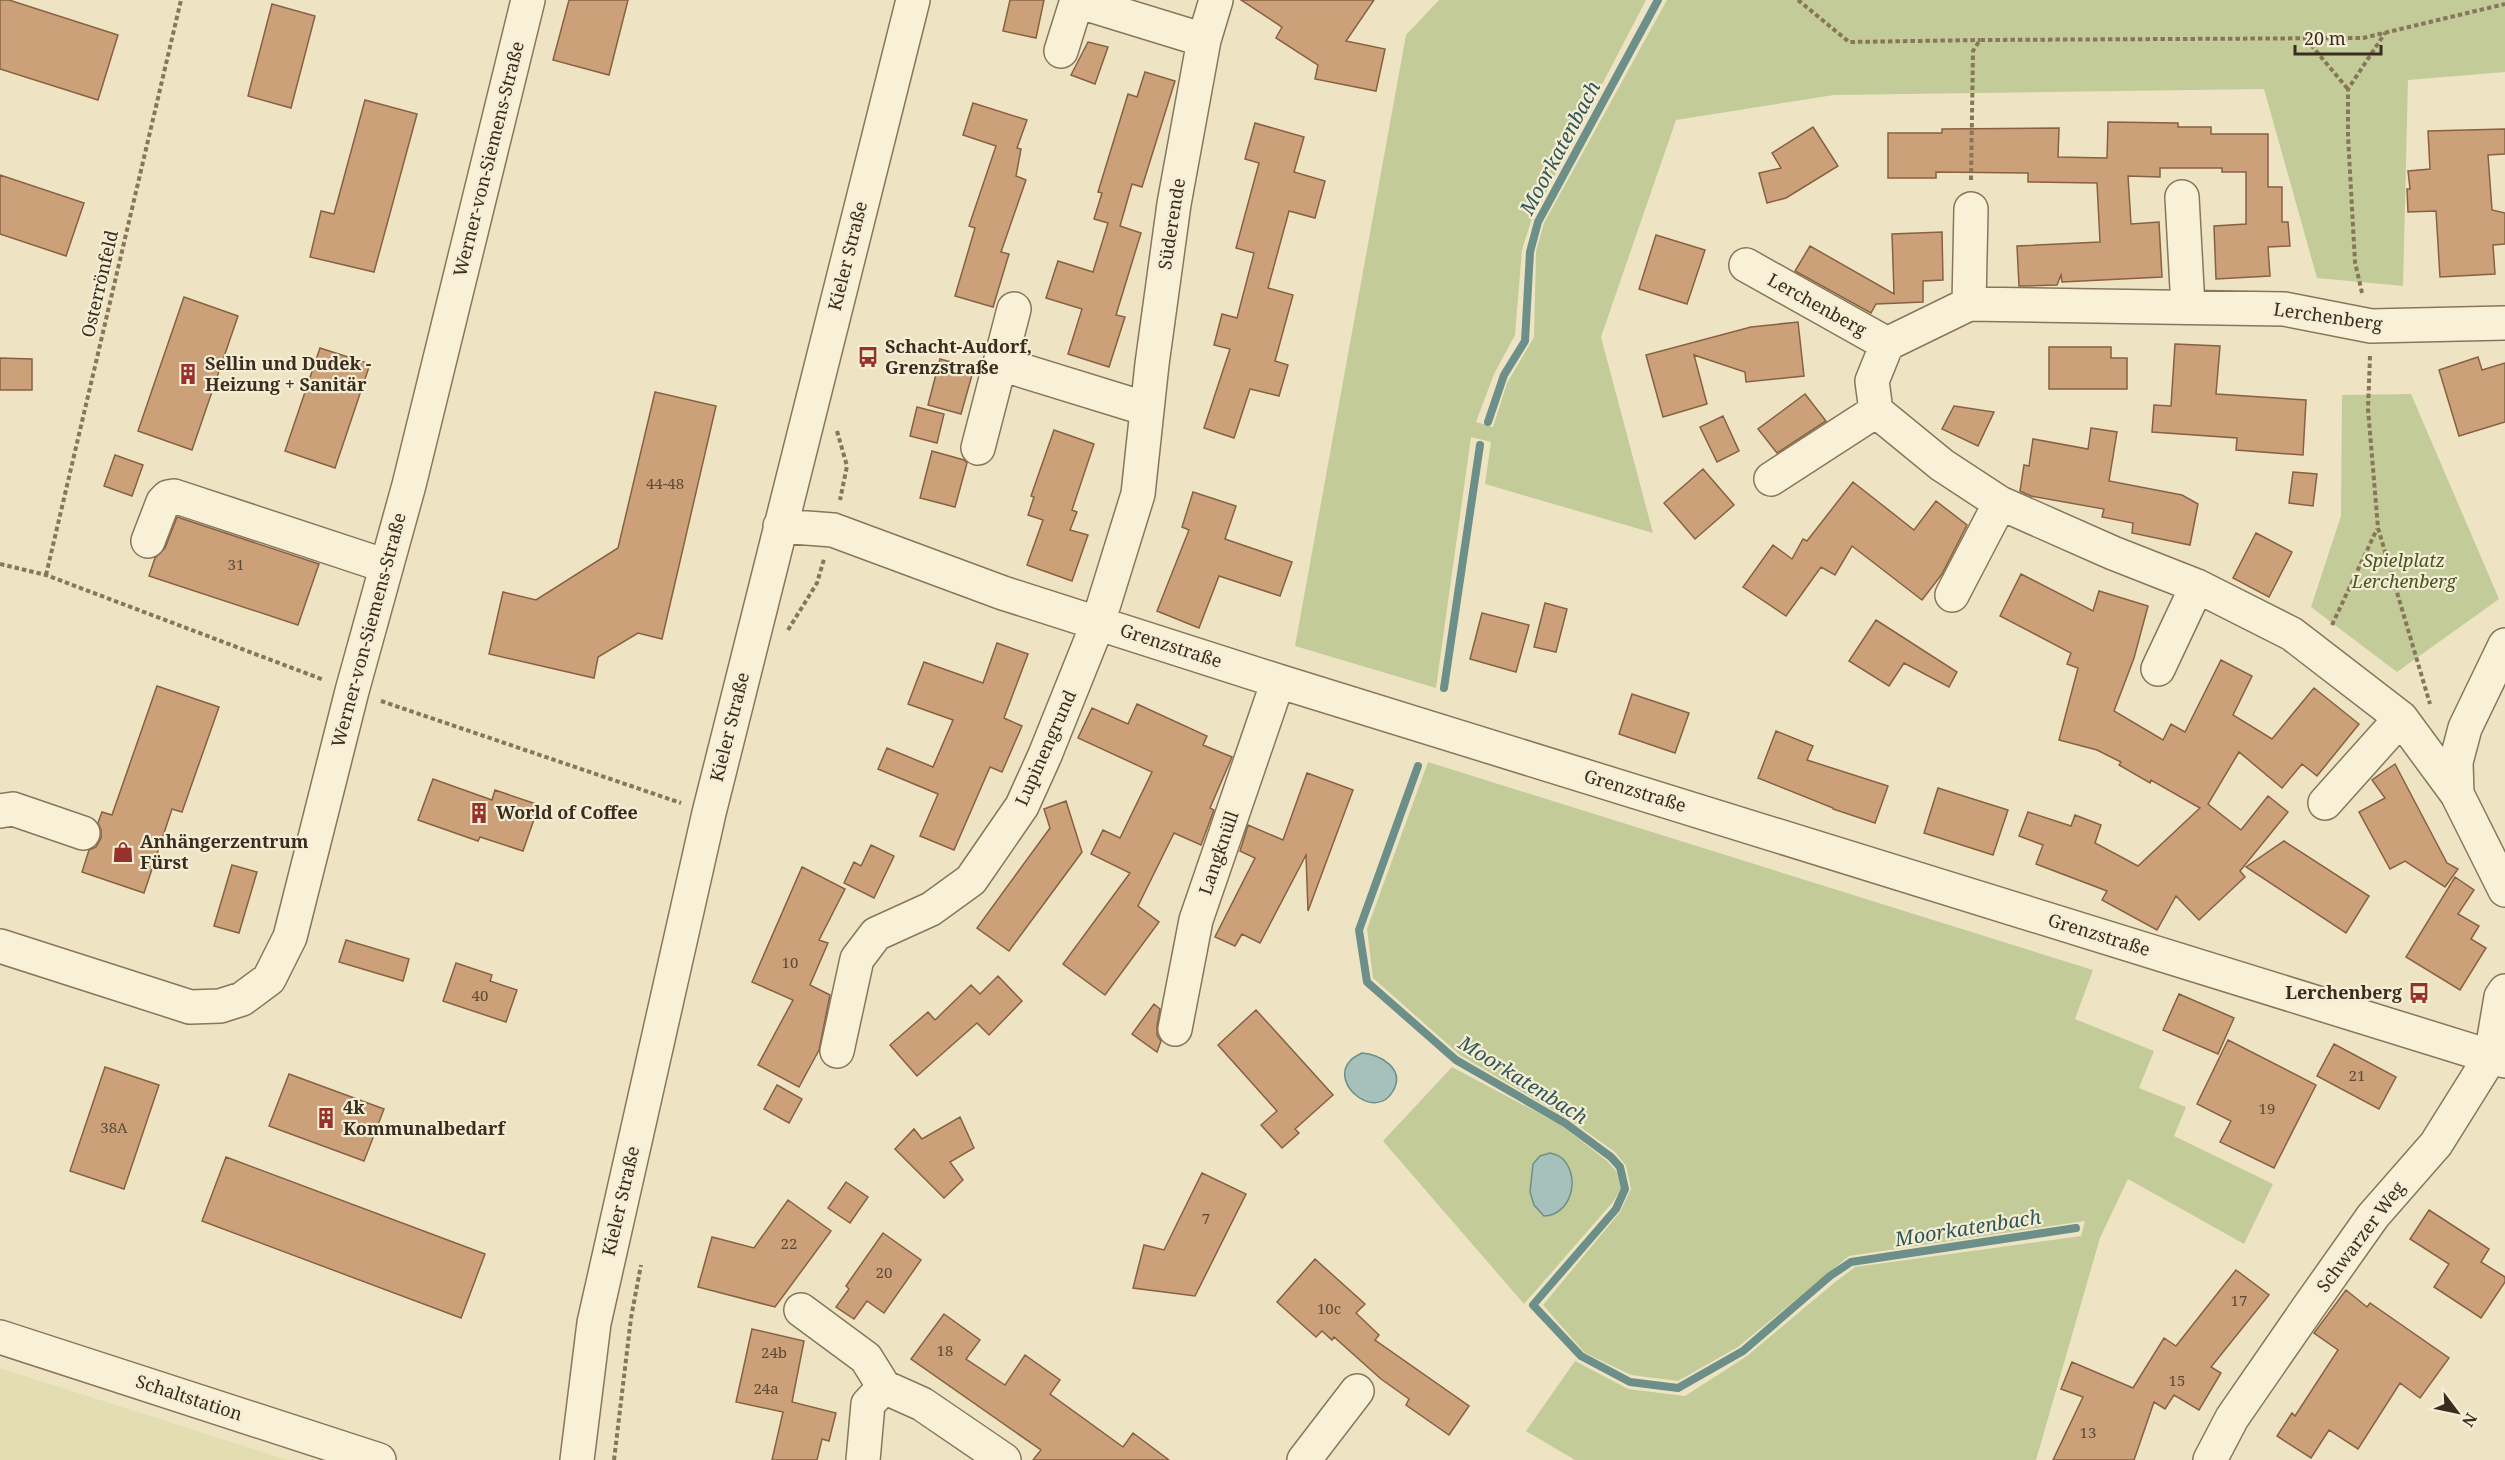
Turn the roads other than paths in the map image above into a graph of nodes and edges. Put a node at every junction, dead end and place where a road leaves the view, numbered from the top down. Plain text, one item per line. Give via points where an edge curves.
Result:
1 (528, 0) edge
2 (913, 0) edge
3 (1077, 0) edge
4 (1216, 0) edge
5 (1204, 40) junction
6 (1061, 51) dead end
7 (2182, 197) dead end
8 (1971, 209) road end
9 (1746, 265) dead end
10 (1969, 304) junction
11 (2188, 307) junction
12 (1014, 309) dead end
13 (2505, 322) edge
14 (1887, 345) junction
15 (1000, 364) junction
16 (1147, 409) junction
17 (1876, 411) junction
18 (978, 448) dead end
19 (1771, 479) dead end
20 (2000, 503) junction
21 (780, 526) junction
22 (148, 541) dead end
23 (386, 566) junction
24 (2197, 586) junction
25 (1952, 595) dead end
26 (1098, 623) junction
27 (2505, 645) edge
28 (2158, 669) dead end
29 (1278, 681) junction
30 (2401, 718) junction
31 (2457, 794) junction
32 (2325, 803) dead end
33 (0, 811) edge
34 (83, 833) dead end
35 (2505, 890) edge
36 (0, 946) edge
37 (2505, 991) edge
38 (1175, 1029) dead end
39 (837, 1051) dead end
40 (2498, 1059) edge
41 (801, 1310) dead end
42 (0, 1337) edge
43 (884, 1387) junction
44 (1357, 1391) dead end
45 (378, 1460) edge
46 (577, 1460) edge
47 (863, 1460) edge
48 (1004, 1460) edge
49 (1304, 1460) edge
50 (2210, 1460) edge

1 - 23 street, Werner-von-Siemens-Straße
2 - 21 street, Kieler Straße
3 - 5 street
3 - 6 street
4 - 5 street, Süderende
5 - 16 street, Süderende via 1174,204
7 - 11 street
8 - 10 street
9 - 14 street, Lerchenberg
10 - 11 street, Lerchenberg
10 - 14 street, Lerchenberg
11 - 13 street, Lerchenberg via 2284,309 2371,326
12 - 15 street
14 - 17 street, Lerchenberg via 1872,381
15 - 16 street
15 - 18 street
16 - 26 street, Süderende via 1138,494
17 - 19 street
17 - 20 street via 1942,465
20 - 24 street
20 - 25 street
21 - 26 street, Grenzstraße via 833,530 1003,593
21 - 46 street, Kieler Straße via 709,813 594,1323
22 - 23 street via 163,502 174,496
23 - 36 street, Werner-von-Siemens-Straße via 290,937 268,979 242,999 220,1006 190,1007
24 - 28 street
24 - 30 street via 2292,634
26 - 29 street, Grenzstraße
26 - 39 street, Lupinengrund via 1022,806 971,880 931,909 876,934 857,958
27 - 31 street via 2465,728 2456,762
29 - 38 street, Langknüll via 1196,920
29 - 40 street, Grenzstraße
30 - 31 street
30 - 32 street
31 - 35 street
33 - 34 street via 13,809
37 - 40 street via 2501,997
40 - 50 street, Schwarzer Weg via 2436,1144 2373,1216 2232,1418
41 - 43 street via 867,1358
42 - 45 street, Schaltstation
43 - 47 street via 868,1404
43 - 48 street via 922,1404
44 - 49 street

